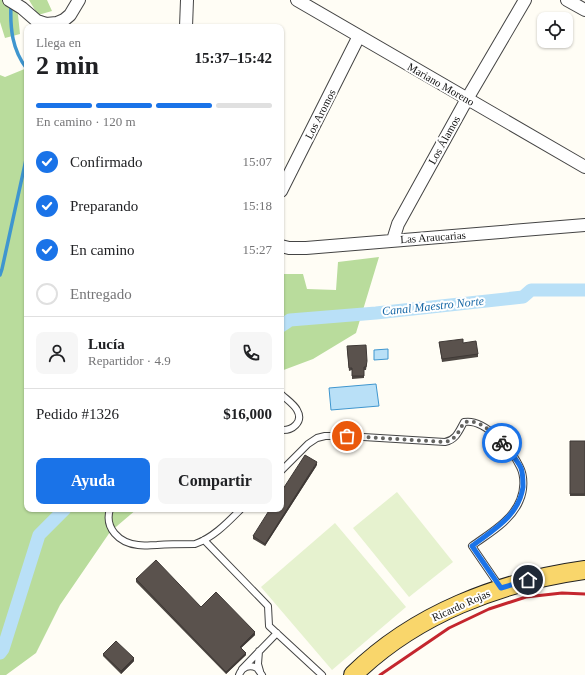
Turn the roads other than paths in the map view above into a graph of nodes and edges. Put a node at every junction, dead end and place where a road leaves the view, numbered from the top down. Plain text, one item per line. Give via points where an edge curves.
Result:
1 (79, 0) edge
2 (187, 0) edge
3 (297, 0) edge
4 (525, 0) edge
5 (567, 0) edge
6 (12, 2) edge
7 (585, 10) edge
8 (186, 24) edge
9 (359, 36) junction
10 (467, 99) junction
11 (585, 167) edge
12 (284, 185) edge
13 (585, 224) edge
14 (393, 240) junction
15 (284, 247) edge
16 (284, 397) edge
17 (284, 431) edge
18 (284, 468) edge
19 (110, 512) edge
20 (238, 512) edge
21 (204, 540) junction
22 (585, 570) edge
23 (501, 588) junction
24 (277, 632) junction
25 (259, 651) junction
26 (242, 669) junction
27 (261, 673) edge
28 (239, 675) edge
29 (322, 675) edge
30 (352, 675) edge

1 - 6 street via 64,20 46,24 37,21
2 - 8 street
3 - 9 street, Mariano Moreno
4 - 10 street, Los Álamos
5 - 7 street
9 - 10 street, Mariano Moreno
9 - 12 street, Los Aromos
10 - 11 street, Mariano Moreno
10 - 14 street, Los Álamos via 398,224
13 - 14 street, Las Araucarias
14 - 15 street, Las Araucarias via 306,248
16 - 17 lane via 295,407 299,418 293,428
18 - 23 lane via 308,444 324,436 445,442 456,438 464,422 470,420 486,426 521,468 523,484 520,502 513,512 472,546
19 - 21 lane via 109,521 115,535 138,545 195,544
20 - 21 lane
21 - 24 lane via 268,606 269,626
22 - 23 main road, Ricardo Rojas via 528,580
23 - 30 main road, Ricardo Rojas via 439,613 414,627
24 - 25 lane
24 - 29 lane
25 - 26 lane
25 - 27 lane
26 - 27 lane via 253,666
26 - 28 lane

